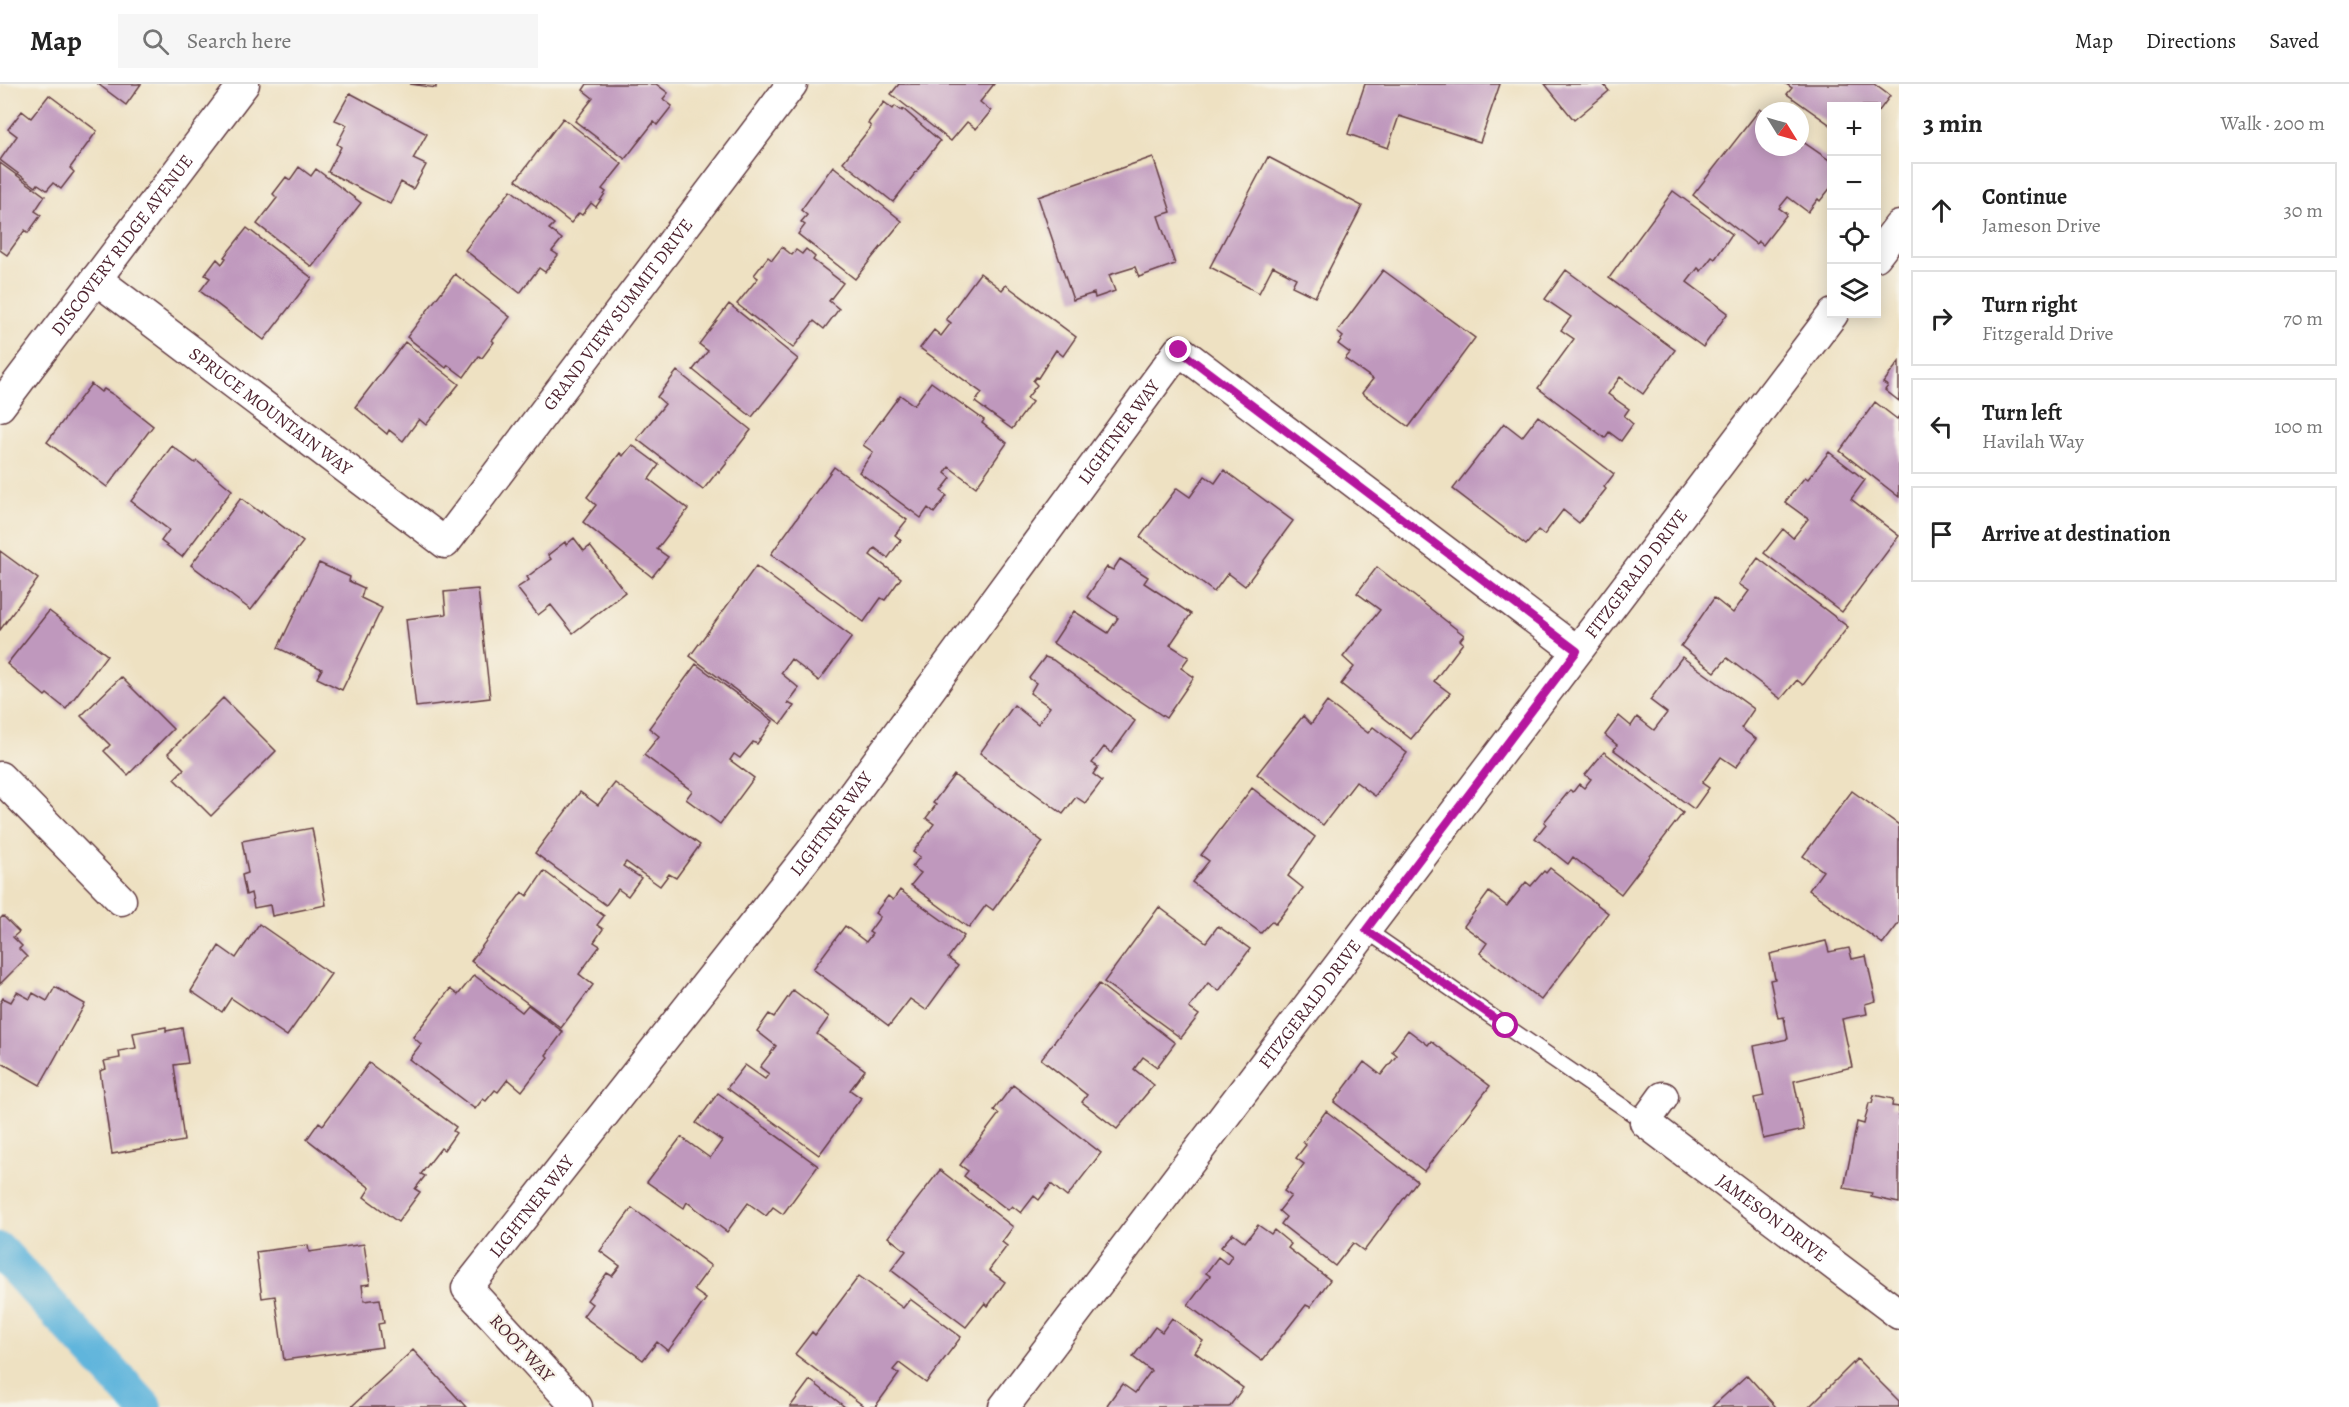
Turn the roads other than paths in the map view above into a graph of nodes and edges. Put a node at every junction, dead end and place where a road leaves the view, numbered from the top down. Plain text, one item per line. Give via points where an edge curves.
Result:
1 (244, 84) edge
2 (792, 84) edge
3 (1899, 226) edge
4 (1881, 249) edge
5 (96, 279) junction
6 (1830, 318) edge
7 (0, 406) edge
8 (445, 543) joint
9 (1577, 651) junction
10 (0, 777) edge
11 (121, 900) dead end
12 (1366, 930) junction
13 (1663, 1096) dead end
14 (1645, 1122) junction
15 (467, 1288) joint
16 (1899, 1314) edge
17 (577, 1407) edge
18 (1004, 1407) edge

1 - 5 street, DISCOVERY RIDGE AVENUE
2 - 8 street, GRAND VIEW SUMMIT DRIVE
3 - 4 street
5 - 7 street, DISCOVERY RIDGE AVENUE
5 - 8 street, SPRUCE MOUNTAIN WAY
6 - 9 street, FITZGERALD DRIVE
9 - 12 street, FITZGERALD DRIVE
9 - 15 street, LIGHTNER WAY via 1179,350 810,853
10 - 11 street
12 - 14 lane, JAMESON DRIVE
12 - 18 street, FITZGERALD DRIVE
13 - 14 street
14 - 16 street, JAMESON DRIVE
15 - 17 street, ROOT WAY

